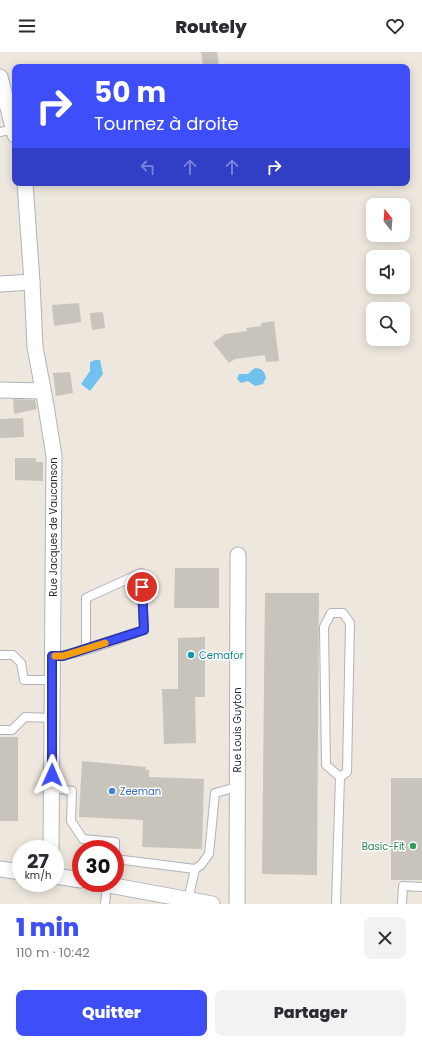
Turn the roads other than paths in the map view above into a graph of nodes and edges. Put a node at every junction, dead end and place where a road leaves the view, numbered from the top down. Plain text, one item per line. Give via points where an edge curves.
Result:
1 (1, 84) edge
2 (10, 132) edge
3 (25, 186) edge
4 (32, 282) junction
5 (0, 284) edge
6 (0, 390) edge
7 (43, 391) junction
8 (238, 555) dead end
9 (86, 650) junction
10 (0, 655) edge
11 (52, 656) junction
12 (52, 680) junction
13 (52, 718) junction
14 (0, 730) edge
15 (340, 777) junction
16 (51, 787) junction
17 (237, 787) junction
18 (51, 840) edge
19 (94, 840) edge
20 (124, 860) edge
21 (0, 869) edge
22 (195, 869) junction
23 (12, 871) edge
24 (422, 887) edge
25 (124, 888) edge
26 (107, 892) edge
27 (166, 900) edge
28 (188, 900) junction
29 (106, 904) edge
30 (212, 904) edge
31 (237, 904) edge
32 (336, 904) edge
33 (402, 904) edge

1 - 2 street
3 - 4 street, Rue Jacques de Vaucanson
4 - 5 street
4 - 7 street, Rue Jacques de Vaucanson via 35,347
6 - 7 street
7 - 11 street, Rue Jacques de Vaucanson via 54,456
8 - 17 street, Rue Louis Guyton
9 - 9 lane via 144,630 141,573 86,598
9 - 11 lane
10 - 12 lane via 13,655 21,663 24,680
11 - 12 street, Rue Jacques de Vaucanson
12 - 13 street, Rue Jacques de Vaucanson
13 - 14 lane via 26,717 12,730
13 - 16 street, Rue Jacques de Vaucanson
15 - 15 lane via 347,772 350,623 343,612 331,613 324,627 326,765
15 - 32 lane
16 - 18 street, Rue Jacques de Vaucanson
16 - 19 lane via 72,792 71,821 83,839
17 - 22 lane via 215,793 209,854
17 - 31 street, Rue Louis Guyton
20 - 22 lane
21 - 23 street
22 - 28 lane
24 - 33 lane via 403,886
25 - 27 street
26 - 29 lane
27 - 28 street
28 - 30 street

